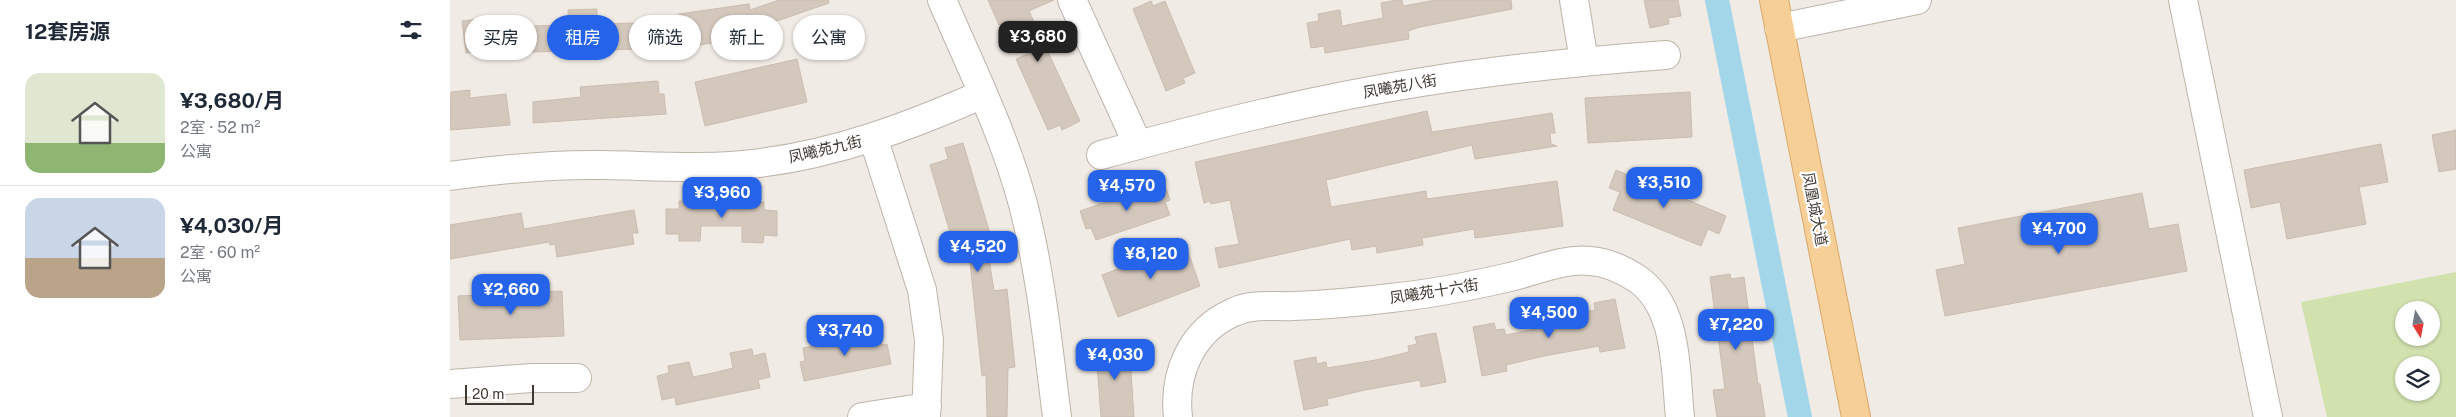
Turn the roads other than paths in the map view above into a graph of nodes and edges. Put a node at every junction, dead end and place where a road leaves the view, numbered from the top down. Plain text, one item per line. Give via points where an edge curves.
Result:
1 (942, 0) edge
2 (1072, 0) edge
3 (1574, 0) edge
4 (1774, 0) edge
5 (1917, 0) edge
6 (2183, 0) edge
7 (1780, 28) junction
8 (1666, 55) dead end
9 (1584, 62) junction
10 (983, 94) junction
11 (873, 138) junction
12 (1138, 145) junction
13 (1101, 155) dead end
14 (450, 176) edge
15 (577, 378) dead end
16 (450, 384) edge
17 (926, 412) edge
18 (862, 417) edge
19 (1058, 417) edge
20 (1178, 417) edge
21 (1680, 417) edge
22 (1856, 417) edge
23 (2268, 417) edge

1 - 10 street
2 - 12 street
3 - 9 street
4 - 7 main road, 凤凰城大道
5 - 7 street
6 - 23 street
7 - 22 main road, 凤凰城大道
8 - 9 street, 凤曦苑八街
9 - 12 street, 凤曦苑八街 via 1439,79 1340,96
10 - 11 street, 凤曦苑九街
10 - 19 street via 1022,203 1040,282
11 - 14 street, 凤曦苑九街 via 760,164 682,169 603,165 536,167
11 - 17 street via 922,290 929,340
12 - 13 street, 凤曦苑八街
15 - 16 street
17 - 18 street
20 - 21 street, 凤曦苑十六街 via 1176,402 1180,374 1191,348 1210,327 1234,311 1262,304 1290,306 1391,298 1492,281 1565,262 1591,260 1616,267 1638,279 1655,298 1667,320

